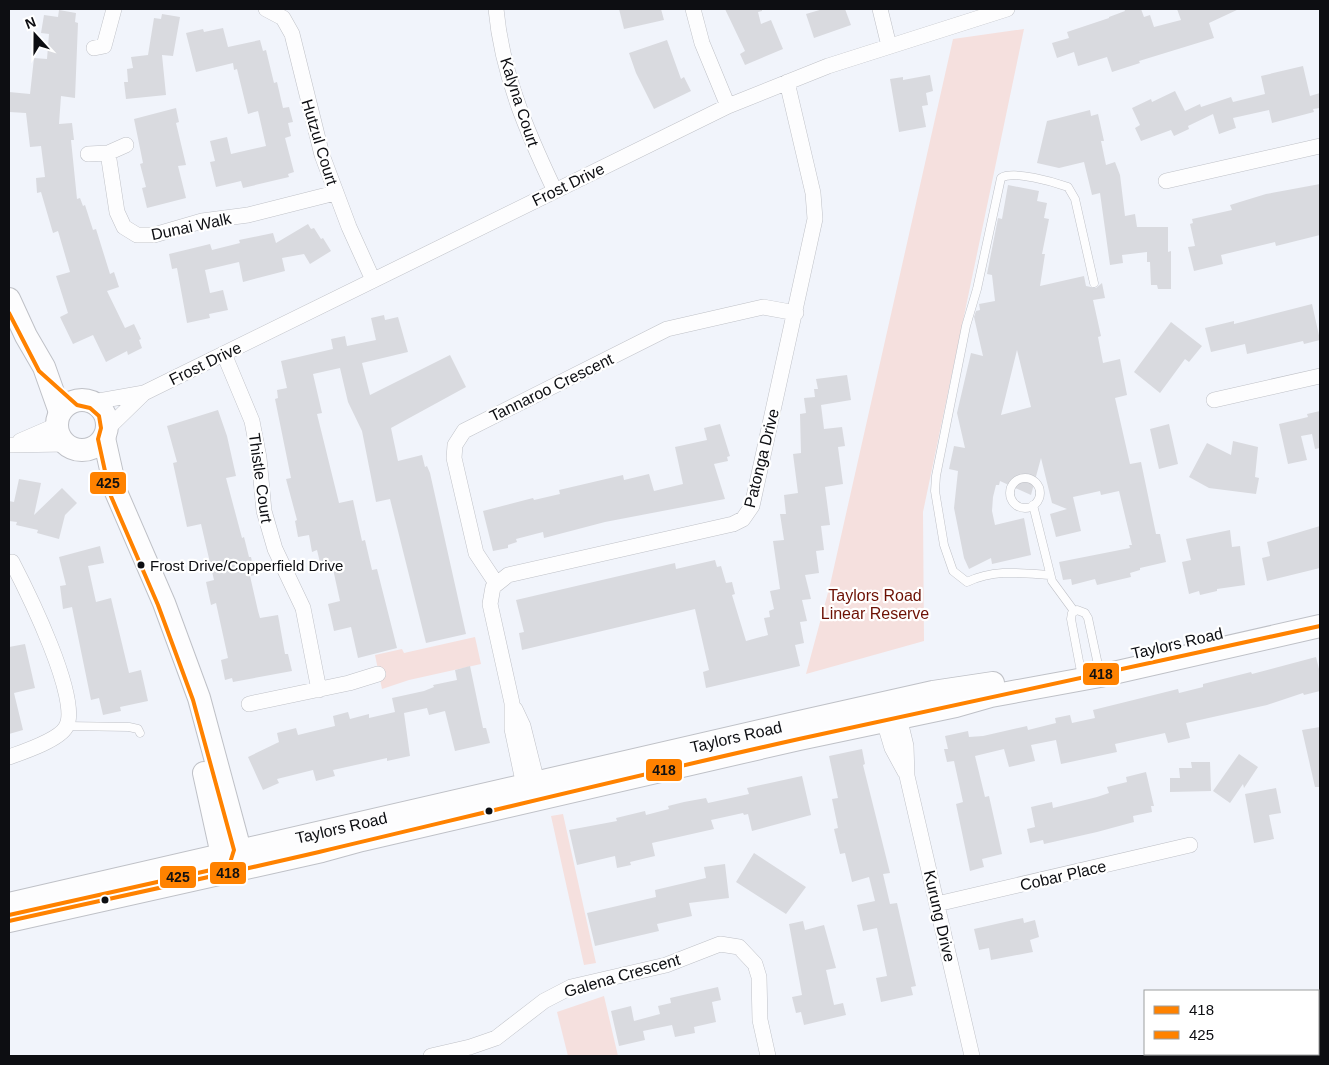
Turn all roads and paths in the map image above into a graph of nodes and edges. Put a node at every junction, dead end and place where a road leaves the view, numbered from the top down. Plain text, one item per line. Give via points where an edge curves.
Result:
1 (114, 9) edge
2 (266, 9) edge
3 (496, 9) edge
4 (693, 9) edge
5 (880, 9) edge
6 (1007, 9) edge
7 (889, 46) junction
8 (94, 48) dead end
9 (787, 82) junction
10 (728, 106) junction
11 (126, 145) dead end
12 (1320, 146) edge
13 (108, 153) junction
14 (88, 154) dead end
15 (1166, 181) dead end
16 (555, 191) junction
17 (335, 193) junction
18 (373, 280) junction
19 (1094, 283) dead end
20 (9, 299) edge
21 (796, 313) junction
22 (224, 354) junction
23 (44, 367) junction
24 (1320, 376) edge
25 (144, 393) junction
26 (1214, 400) dead end
27 (87, 401) junction
28 (66, 433) junction
29 (105, 434) junction
30 (9, 445) edge
31 (116, 492) junction
32 (1033, 506) junction
33 (12, 562) dead end
34 (1050, 575) junction
35 (496, 583) junction
36 (1074, 611) junction
37 (1320, 611) edge
38 (1320, 626) edge
39 (1090, 670) junction
40 (378, 674) dead end
41 (319, 690) junction
42 (249, 704) dead end
43 (890, 714) junction
44 (67, 726) junction
45 (140, 733) dead end
46 (9, 757) edge
47 (531, 789) junction
48 (1190, 845) dead end
49 (232, 859) junction
50 (9, 904) edge
51 (937, 904) junction
52 (9, 921) edge
53 (431, 1056) edge
54 (768, 1056) edge
55 (972, 1056) edge

1 - 8 street via 107,41 104,46
2 - 17 street, Hutzul Court via 282,18 292,34 314,127
3 - 16 street, Kalyna Court via 514,95 524,125
4 - 10 street via 702,42
5 - 7 street
6 - 7 street, Frost Drive
7 - 9 street, Frost Drive
9 - 10 street, Frost Drive
9 - 21 street, Patonga Drive via 816,208 815,229
10 - 16 street, Frost Drive
11 - 13 street
12 - 15 street
13 - 14 street
13 - 17 street, Dunai Walk via 117,212 124,227 137,235 154,235 202,221 248,215
16 - 18 street, Frost Drive
17 - 18 street, Hutzul Court
18 - 22 street, Frost Drive
19 - 34 lane via 1075,199 1068,187 1017,175 1008,174 1001,178 966,326 940,450 935,491 944,545 953,571 962,580 968,582 1005,571
20 - 23 main road
21 - 35 street, Patonga Drive via 752,506 743,519 733,524 508,576
21 - 35 street, Tannaroo Crescent via 763,307 666,329 464,431 455,445 454,458 476,554
22 - 25 street, Frost Drive
22 - 41 street, Thistle Court via 252,421 264,512 275,549 303,608
23 - 27 main road
23 - 28 main road
24 - 26 street
25 - 27 street, Frost Drive
25 - 29 street, Frost Drive
27 - 28 main road via 73,402
27 - 29 main road via 104,413
28 - 29 main road via 98,445
28 - 30 street
28 - 30 street
28 - 31 main road
29 - 31 main road
31 - 49 main road via 164,603 182,654 191,720
32 - 32 lane via 1024,508 1012,500 1010,491 1018,479 1033,479 1040,487 1040,497
32 - 34 lane
33 - 44 street via 52,650 69,712
34 - 36 lane
35 - 47 street via 490,594 490,604 512,703 512,729
36 - 39 lane via 1070,619
36 - 39 lane via 1081,610 1088,618
37 - 39 main road, Taylors Road
38 - 39 main road, Taylors Road
39 - 43 main road, Taylors Road via 933,692
40 - 41 street
41 - 42 street
43 - 47 main road, Taylors Road
43 - 51 street, Kurung Drive via 892,748 907,776
44 - 45 lane via 130,727
44 - 46 street via 58,736
47 - 49 main road, Taylors Road
48 - 51 street, Cobar Place
49 - 50 main road, Taylors Road
49 - 52 main road, Taylors Road
51 - 55 street, Kurung Drive
53 - 54 street, Galena Crescent via 496,1038 544,1001 571,987 666,965 720,944 739,947 755,964 759,977 760,1020

